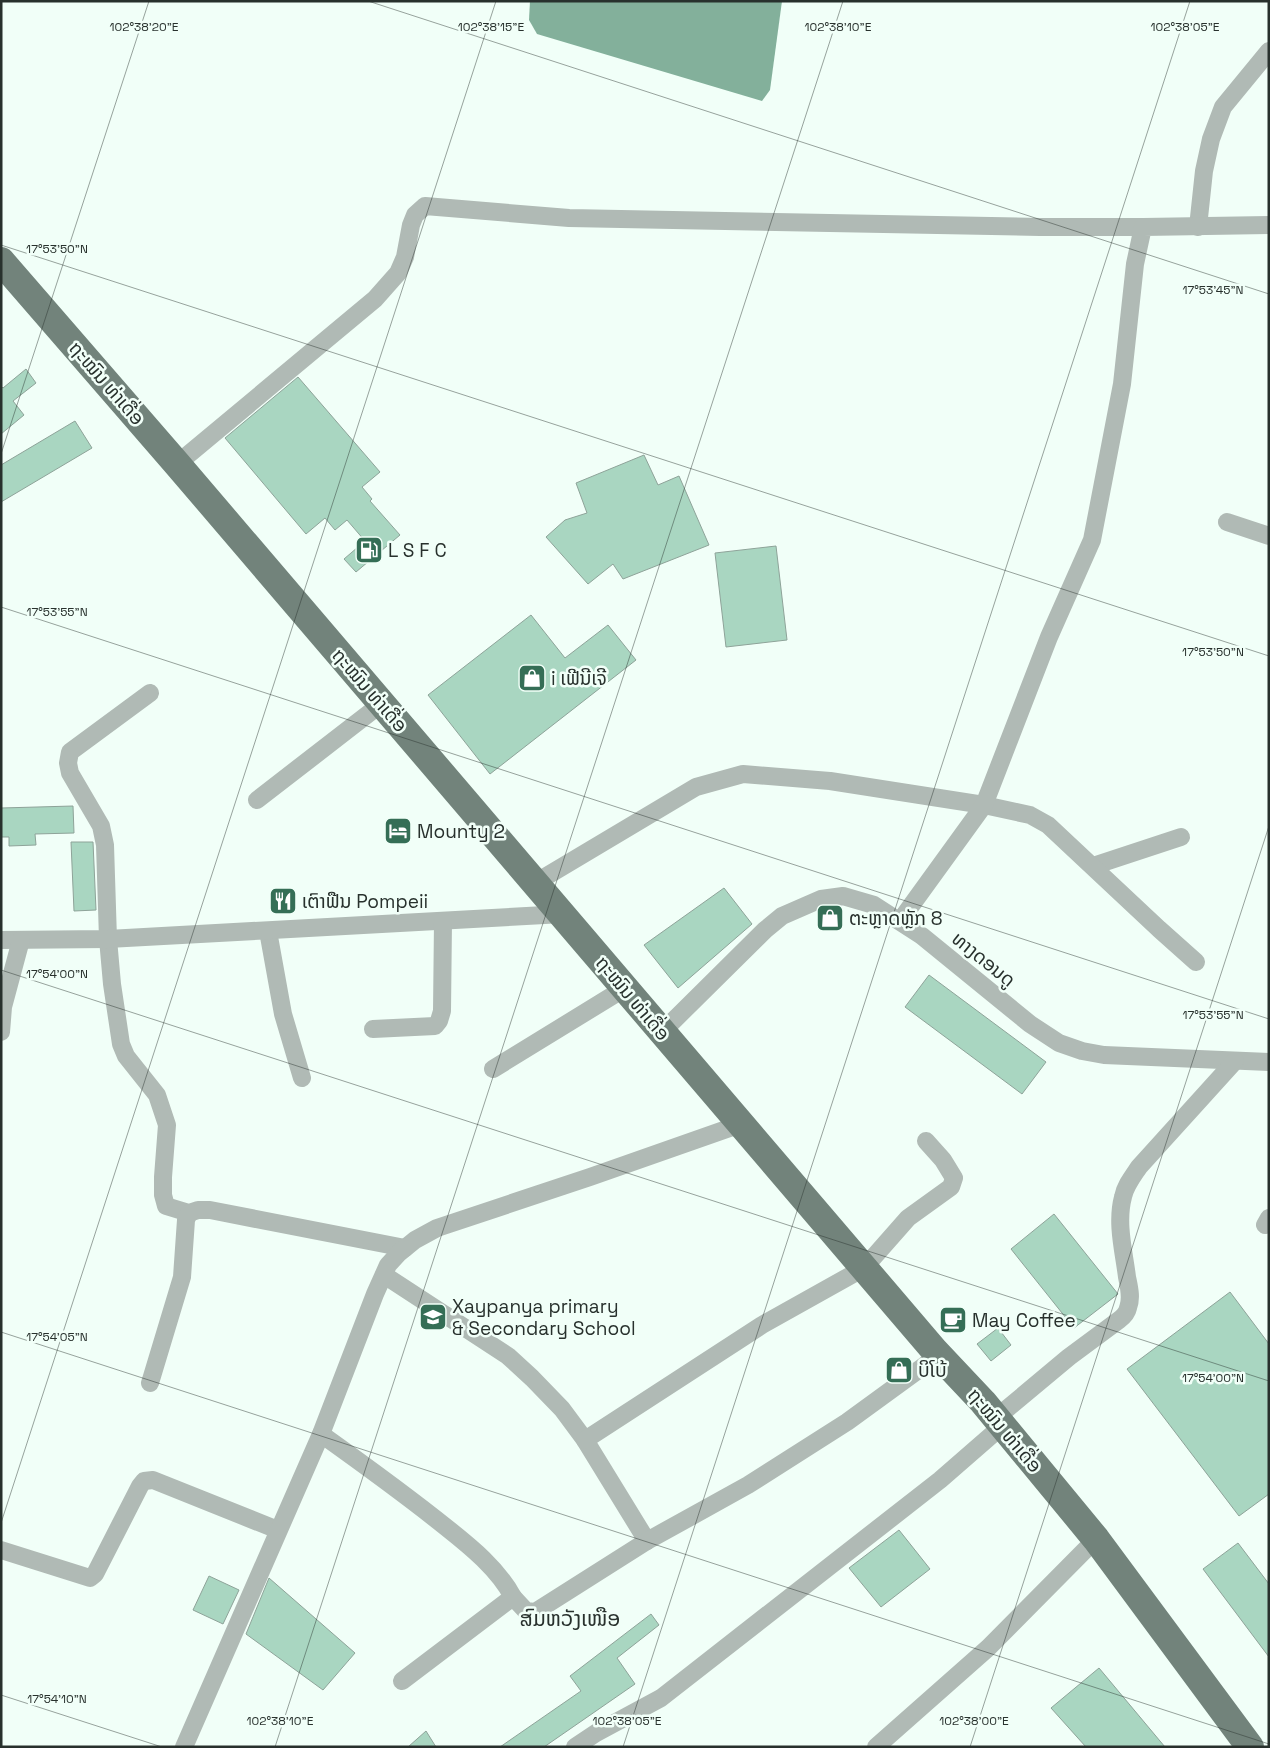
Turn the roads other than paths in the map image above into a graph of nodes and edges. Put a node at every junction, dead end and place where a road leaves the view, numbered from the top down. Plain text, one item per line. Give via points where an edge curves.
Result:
1 (1269, 51) edge
2 (1269, 225) edge
3 (1143, 227) junction
4 (1198, 227) junction
5 (1, 261) edge
6 (177, 464) junction
7 (1227, 522) dead end
8 (1269, 536) edge
9 (150, 693) dead end
10 (381, 704) junction
11 (257, 800) dead end
12 (984, 805) junction
13 (1181, 836) dead end
14 (1093, 866) junction
15 (535, 883) junction
16 (563, 914) junction
17 (443, 921) junction
18 (900, 921) junction
19 (268, 931) junction
20 (108, 939) junction
21 (1, 940) edge
22 (21, 940) junction
23 (1196, 962) dead end
24 (625, 988) junction
25 (372, 1029) dead end
26 (1, 1032) edge
27 (662, 1032) junction
28 (1235, 1060) junction
29 (1269, 1062) edge
30 (493, 1069) dead end
31 (302, 1078) dead end
32 (740, 1124) junction
33 (926, 1141) dead end
34 (189, 1213) junction
35 (404, 1248) junction
36 (864, 1268) junction
37 (384, 1275) junction
38 (939, 1355) junction
39 (150, 1383) dead end
40 (999, 1422) junction
41 (321, 1434) junction
42 (585, 1440) junction
43 (278, 1530) junction
44 (1096, 1539) junction
45 (647, 1541) junction
46 (1, 1550) edge
47 (513, 1597) junction
48 (402, 1681) dead end
49 (184, 1747) edge
50 (575, 1747) edge
51 (876, 1747) edge
52 (1250, 1747) edge

1 - 4 street via 1223,107 1209,147
2 - 4 street
3 - 4 street
3 - 6 street via 569,218 425,206 415,215 411,225 398,274 375,299
3 - 12 street via 1135,264 1122,384 1092,540 1049,638
5 - 6 main road, ຖະໝົນ ທ່າເດື່ອ
6 - 10 main road, ຖະໝົນ ທ່າເດື່ອ
7 - 8 street
9 - 20 street via 70,752 68,762 70,773 101,826 105,845
10 - 11 street
10 - 15 main road, ຖະໝົນ ທ່າເດື່ອ
12 - 14 street via 1030,815 1048,825
12 - 15 street via 830,781 743,774 696,787
12 - 18 street
13 - 14 street
14 - 23 street
15 - 16 main road, ຖະໝົນ ທ່າເດື່ອ
16 - 17 street
16 - 24 main road, ຖະໝົນ ທ່າເດື່ອ
17 - 19 street
17 - 25 street via 442,1011 439,1021 435,1026
18 - 27 street, ທາງດອນດູ via 874,905 843,896 801,907 782,916 765,930
18 - 28 street, ທາງດອນດູ via 1030,1024 1059,1043 1104,1055
19 - 20 street
19 - 31 street via 283,1014
20 - 22 street
20 - 34 street via 121,1044 126,1056 157,1095 167,1125 163,1195 166,1206
21 - 22 street
22 - 26 street via 3,1007
24 - 27 main road, ຖະໝົນ ທ່າເດື່ອ
24 - 30 street
27 - 32 main road, ຖະໝົນ ທ່າເດື່ອ
28 - 29 street, ທາງດອນດູ
28 - 40 street via 1129,1181 1121,1210 1130,1292 1125,1314 1069,1357
32 - 35 street via 437,1228
32 - 36 main road, ຖະໝົນ ທ່າເດື່ອ
33 - 36 street via 954,1178 952,1187 908,1218
34 - 35 street via 210,1210
34 - 39 street via 182,1277
35 - 37 street via 388,1265
36 - 38 main road, ຖະໝົນ ທ່າເດື່ອ
36 - 42 street via 762,1325
37 - 41 street
37 - 42 street via 508,1356 562,1409
38 - 40 main road, ຖະໝົນ ທ່າເດື່ອ
38 - 45 street via 847,1422 765,1474
40 - 44 main road, ຖະໝົນ ທ່າເດື່ອ
40 - 50 street via 940,1480 661,1698
41 - 43 street
41 - 47 street via 474,1550 508,1587
42 - 45 street
43 - 46 street via 153,1480 144,1481 140,1486 90,1578
43 - 49 street
44 - 51 street via 988,1648
44 - 52 main road, ຖະໝົນ ທ່າເດື່ອ
45 - 47 street via 535,1612 526,1611
47 - 48 street

